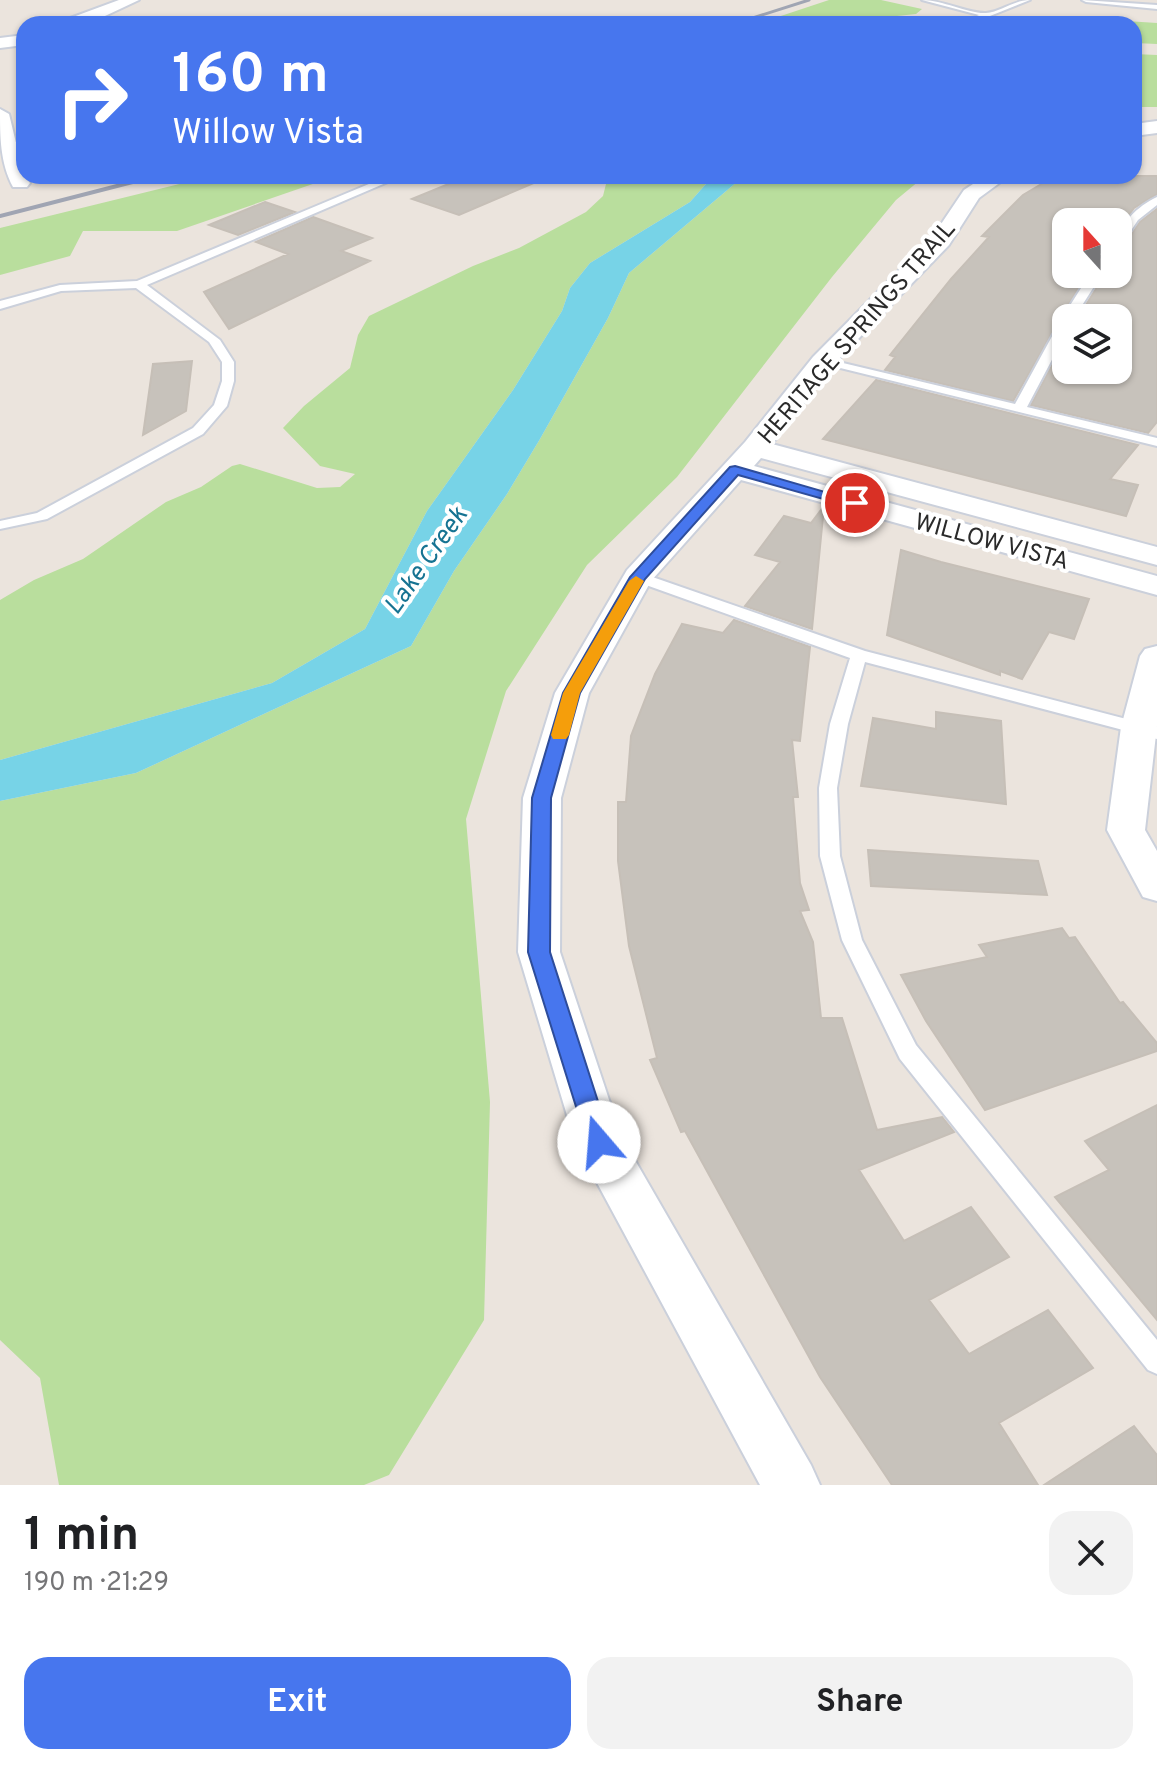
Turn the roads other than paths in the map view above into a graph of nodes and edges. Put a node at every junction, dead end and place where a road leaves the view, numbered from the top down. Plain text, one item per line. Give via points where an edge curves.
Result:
1 (132, 0) edge
2 (926, 0) edge
3 (1026, 0) edge
4 (1086, 0) edge
5 (1157, 7) edge
6 (95, 16) edge
7 (990, 16) joint
8 (0, 114) edge
9 (10, 141) edge
10 (16, 175) edge
11 (378, 184) edge
12 (987, 184) edge
13 (1157, 200) edge
14 (1132, 221) edge
15 (139, 284) junction
16 (0, 305) edge
17 (1052, 348) edge
18 (822, 362) junction
19 (1019, 409) junction
20 (1157, 442) edge
21 (745, 459) junction
22 (0, 525) edge
23 (1157, 556) edge
24 (638, 577) junction
25 (1157, 586) edge
26 (859, 655) junction
27 (1157, 656) edge
28 (1148, 730) edge
29 (1157, 886) edge
30 (1157, 1361) edge
31 (791, 1485) edge

1 - 6 street
2 - 7 lane
3 - 7 lane
4 - 5 lane
8 - 9 street
9 - 10 street
11 - 15 lane
12 - 18 street, HERITAGE SPRINGS TRAIL via 971,194 941,240
13 - 14 lane
15 - 16 lane via 60,288
15 - 22 lane via 214,340 228,362 220,406 198,431 55,509
17 - 19 lane
18 - 19 lane
18 - 21 street, HERITAGE SPRINGS TRAIL
19 - 20 lane
21 - 23 street, WILLOW VISTA
21 - 24 street, HERITAGE SPRINGS TRAIL
21 - 25 street, WILLOW VISTA
24 - 26 lane
24 - 31 street, HERITAGE SPRINGS TRAIL via 572,693 542,798 539,952 599,1142
26 - 28 lane
26 - 30 lane via 828,788 830,856 852,940 908,1052
27 - 28 street
28 - 29 street via 1126,830

